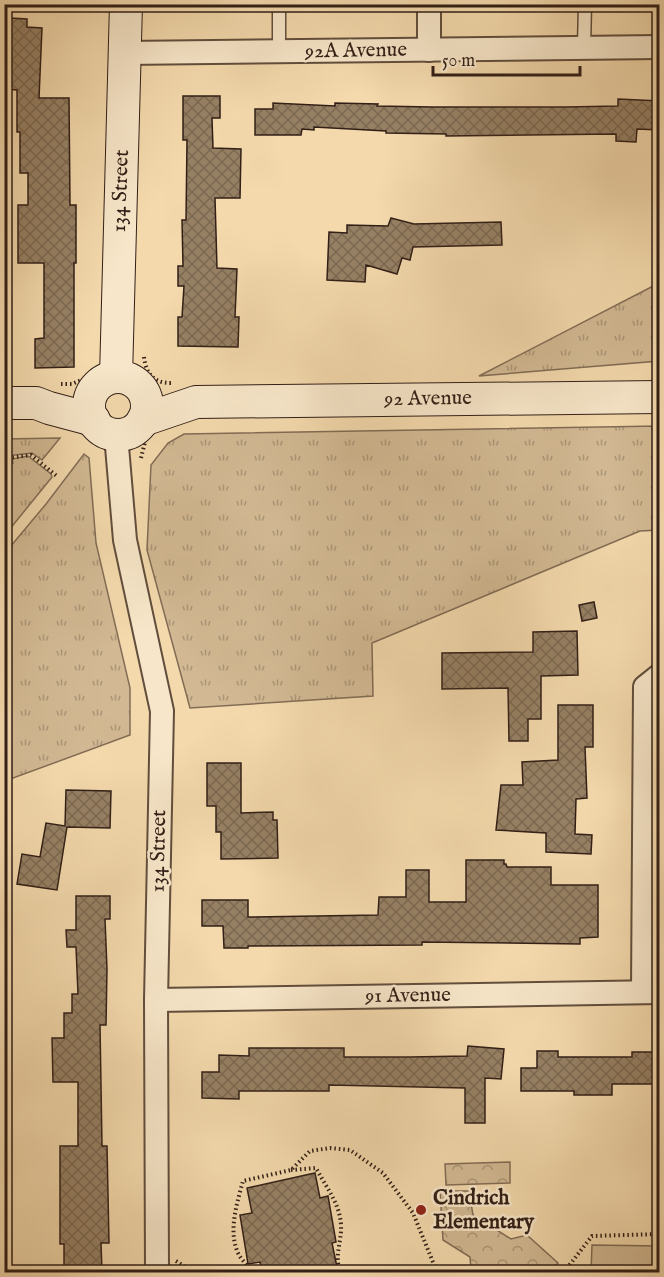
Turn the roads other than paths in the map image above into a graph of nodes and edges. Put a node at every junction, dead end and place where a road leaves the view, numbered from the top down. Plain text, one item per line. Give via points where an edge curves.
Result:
1 (126, 4) edge
2 (279, 4) edge
3 (429, 4) edge
4 (585, 4) edge
5 (585, 47) junction
6 (660, 47) edge
7 (429, 50) junction
8 (279, 52) junction
9 (125, 53) junction
10 (111, 382) junction
11 (185, 392) junction
12 (47, 393) junction
13 (660, 397) edge
14 (4, 403) edge
15 (118, 425) junction
16 (660, 675) edge
17 (651, 992) edge
18 (156, 1000) junction
19 (166, 1267) edge

1 - 9 main road, 134 Street
2 - 8 lane
3 - 7 street
4 - 5 lane
5 - 6 street, 92A Avenue
5 - 7 street, 92A Avenue
7 - 8 street, 92A Avenue
8 - 9 street, 92A Avenue
9 - 10 main road, 134 Street
10 - 11 main road
10 - 12 main road via 80,394
10 - 15 main road via 89,406
10 - 15 main road via 144,394 147,405
11 - 13 main road, 92 Avenue
11 - 15 main road
12 - 14 main road
12 - 15 main road via 49,408
15 - 18 street, 134 Street via 124,540 162,711
16 - 17 street via 645,687
17 - 18 street, 91 Avenue
18 - 19 street, 134 Street

